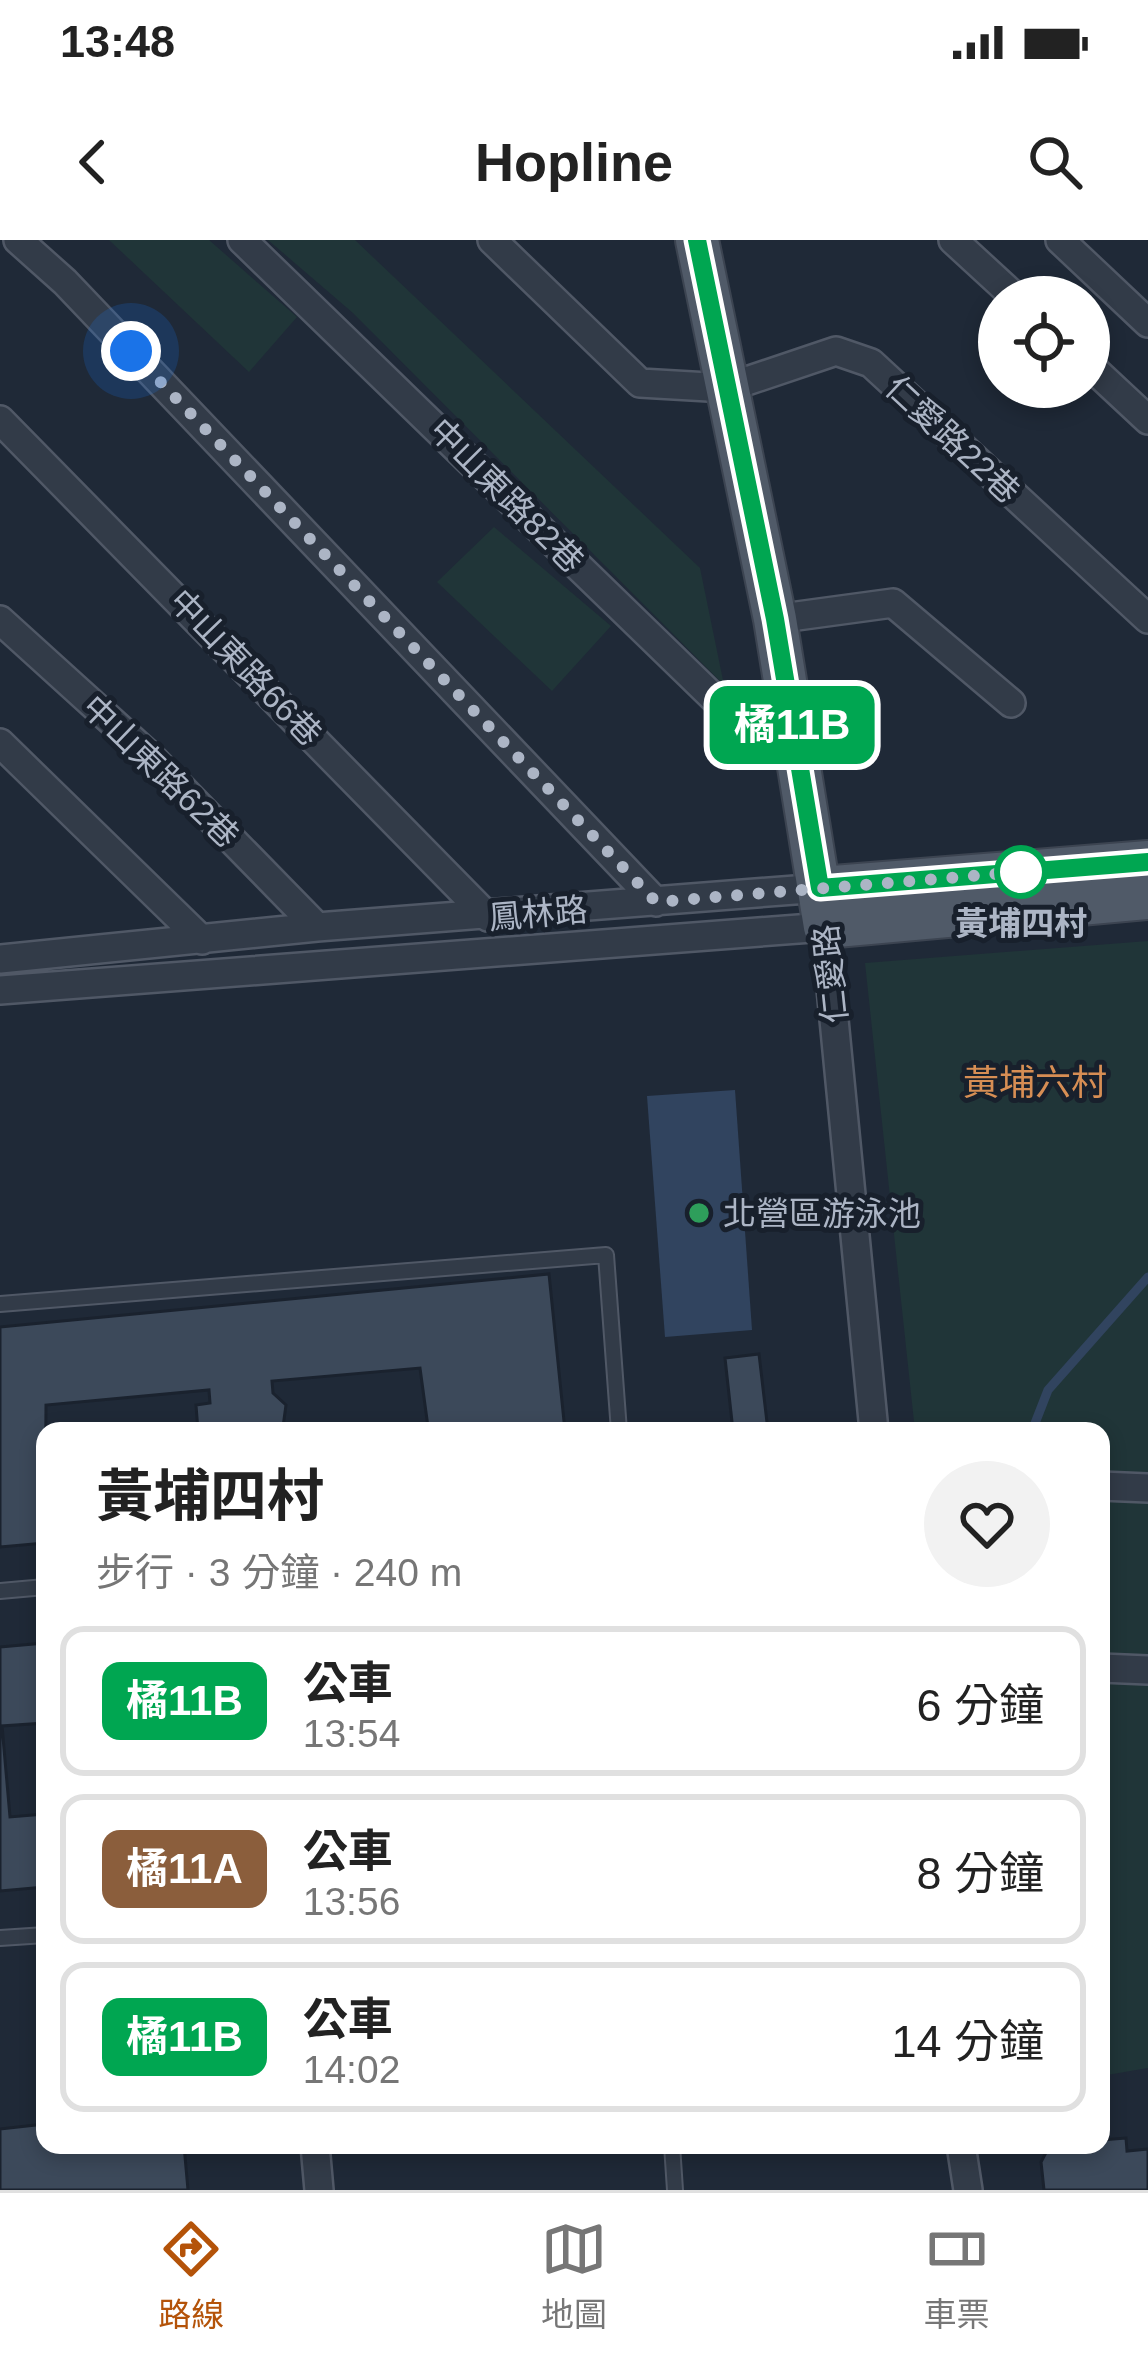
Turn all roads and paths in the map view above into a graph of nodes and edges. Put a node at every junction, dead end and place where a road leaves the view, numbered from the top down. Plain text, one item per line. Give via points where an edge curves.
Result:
1 (18, 240) edge
2 (242, 240) edge
3 (492, 240) edge
4 (698, 240) edge
5 (953, 240) edge
6 (1060, 240) edge
7 (992, 276) edge
8 (1148, 323) edge
9 (1110, 384) edge
10 (726, 388) junction
11 (1147, 417) edge
12 (0, 420) edge
13 (775, 619) junction
14 (1148, 619) edge
15 (0, 620) edge
16 (1011, 703) dead end
17 (790, 712) junction
18 (0, 743) edge
19 (1148, 862) edge
20 (1148, 898) edge
21 (656, 902) junction
22 (823, 908) junction
23 (488, 917) junction
24 (317, 927) junction
25 (202, 940) junction
26 (0, 959) edge
27 (0, 990) edge
28 (0, 1304) edge
29 (618, 1422) edge
30 (873, 1422) edge
31 (1110, 1486) edge
32 (1148, 1488) edge
33 (36, 1587) edge
34 (0, 1591) edge
35 (1110, 1668) edge
36 (1148, 1670) edge
37 (36, 1936) edge
38 (0, 1938) edge
39 (316, 2154) edge
40 (673, 2154) edge
41 (962, 2154) edge
42 (319, 2190) edge
43 (675, 2190) edge
44 (968, 2190) edge

1 - 21 street
2 - 17 street, 中山東路82巷 via 717,701
3 - 10 street via 640,383
4 - 10 main road, 仁愛路
5 - 7 street
6 - 8 street
9 - 11 street
10 - 13 main road, 仁愛路
10 - 14 street, 仁愛路22巷 via 836,351 871,363
12 - 23 street, 中山東路66巷
13 - 16 street via 893,603
13 - 17 main road, 仁愛路
15 - 24 street, 中山東路62巷
17 - 22 main road, 仁愛路
18 - 25 street
19 - 22 main road, 鳳林路
20 - 22 main road, 鳳林路
21 - 22 street, 鳳林路
21 - 23 street, 鳳林路
22 - 27 street, 鳳林路
22 - 30 street, 仁愛路
23 - 24 street, 鳳林路
24 - 25 street, 鳳林路
25 - 26 street, 鳳林路
28 - 29 lane via 606,1255
31 - 32 street
33 - 34 lane
35 - 36 street
37 - 38 lane
39 - 42 street
40 - 43 lane
41 - 44 street

